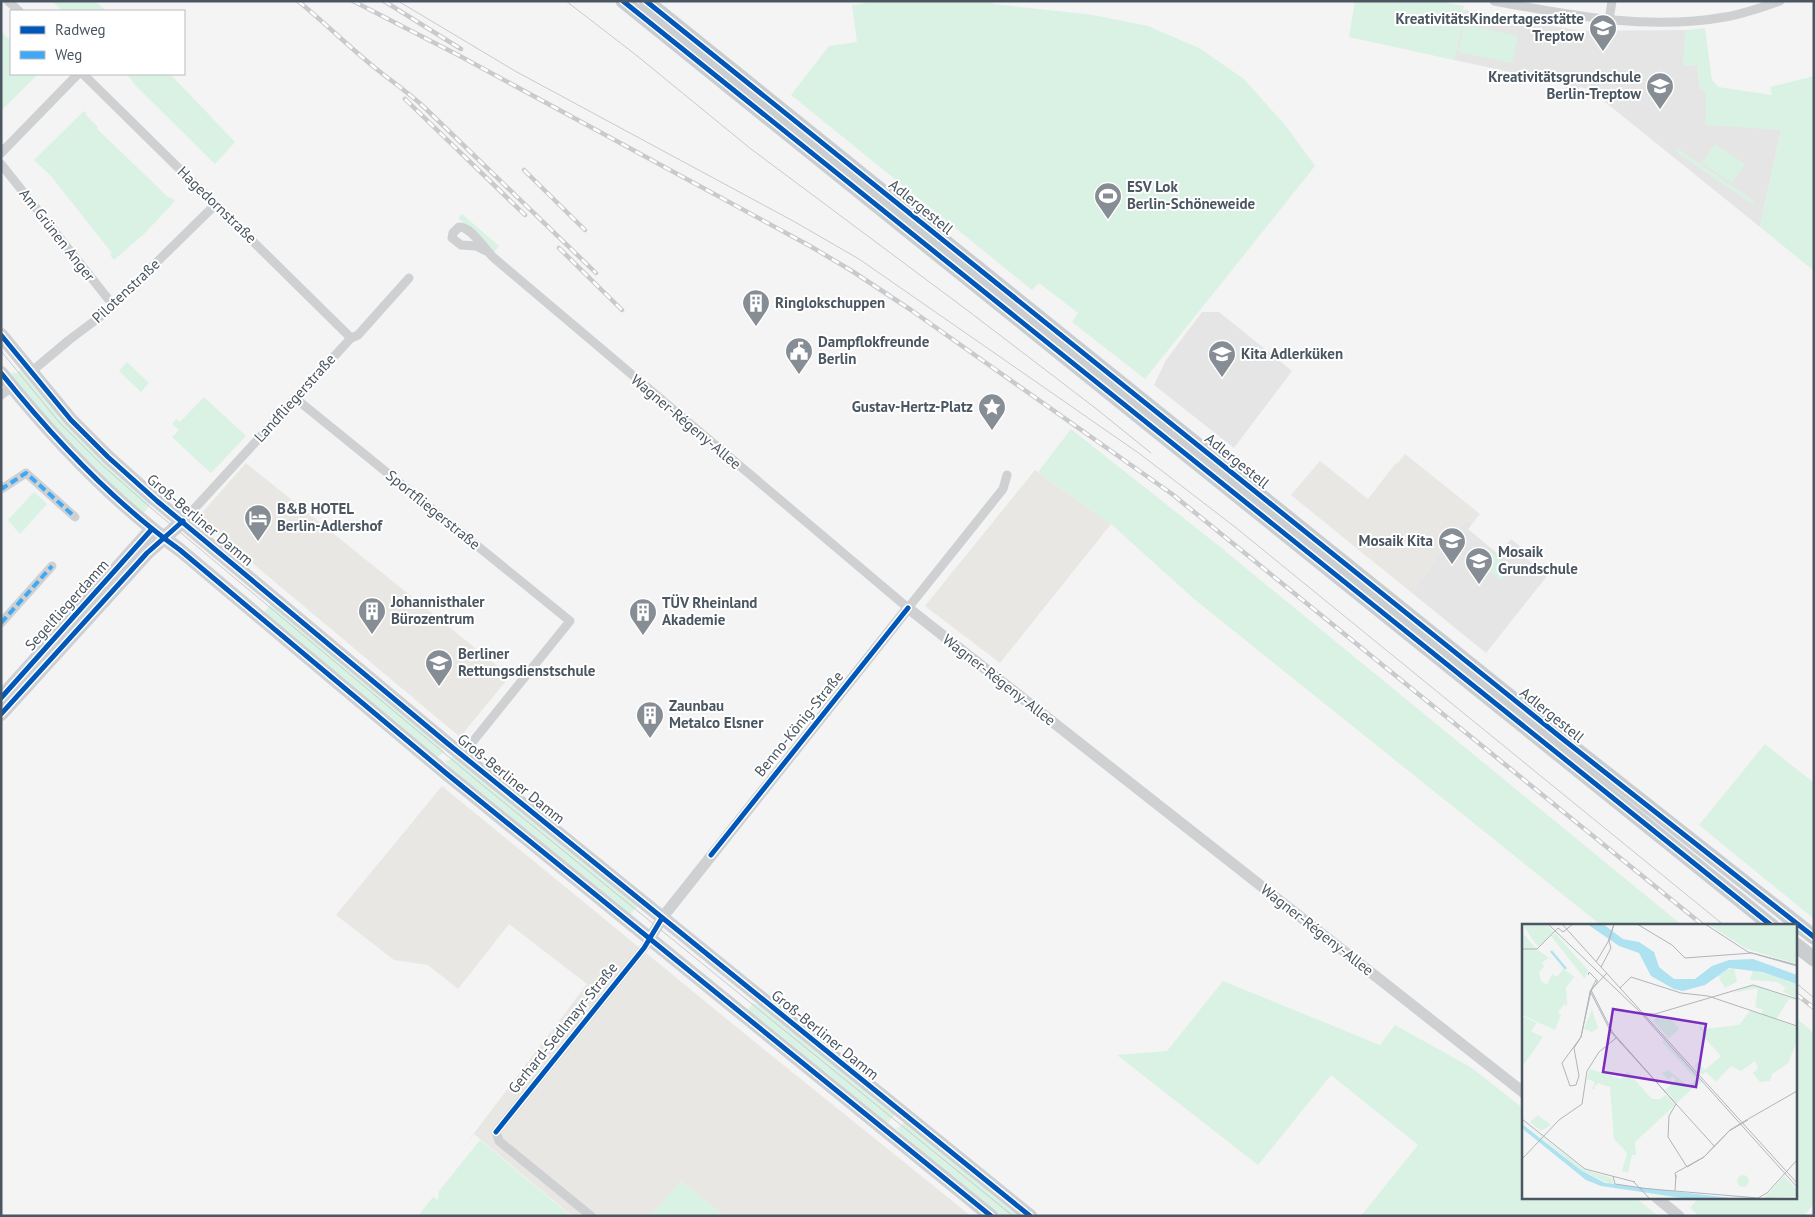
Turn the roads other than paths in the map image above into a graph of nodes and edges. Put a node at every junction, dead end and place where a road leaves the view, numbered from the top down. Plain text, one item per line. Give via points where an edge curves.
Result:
1 (8, 1) edge
2 (623, 1) edge
3 (646, 1) edge
4 (1494, 1) edge
5 (1612, 1) edge
6 (1780, 1) edge
7 (18, 10) edge
8 (1609, 20) junction
9 (77, 75) edge
10 (84, 75) edge
11 (1, 153) edge
12 (1, 164) edge
13 (216, 204) junction
14 (486, 251) dead end
15 (409, 278) dead end
16 (113, 306) junction
17 (1, 336) edge
18 (351, 338) junction
19 (31, 372) junction
20 (1, 373) edge
21 (7, 391) edge
22 (295, 398) junction
23 (1007, 475) dead end
24 (2, 488) edge
25 (75, 517) dead end
26 (1279, 520) junction
27 (183, 521) junction
28 (152, 529) junction
29 (163, 538) junction
30 (52, 566) dead end
31 (908, 608) junction
32 (1, 623) edge
33 (1, 698) edge
34 (1, 714) edge
35 (1560, 746) junction
36 (462, 755) junction
37 (662, 918) junction
38 (1770, 924) edge
39 (1797, 924) edge
40 (1798, 925) edge
41 (1814, 937) edge
42 (650, 939) junction
43 (1798, 947) edge
44 (1814, 959) edge
45 (1522, 1092) edge
46 (1659, 1200) edge
47 (591, 1216) edge
48 (991, 1216) edge
49 (1030, 1216) edge
50 (1679, 1216) edge

1 - 7 street
2 - 26 main road, Adlergestell
3 - 26 main road, Adlergestell
4 - 8 street
5 - 8 street
6 - 8 street via 1700,21
9 - 11 street
10 - 13 street, Hagedornstraße
12 - 16 street, Am Grünen Anger
13 - 16 street, Pilotenstraße
13 - 18 street, Hagedornstraße
14 - 31 street, Wagner-Régeny-Allee
15 - 18 street, Landfliegerstraße via 358,335
16 - 19 street, Pilotenstraße
17 - 19 main road, Groß-Berliner Damm
18 - 22 street, Landfliegerstraße
19 - 27 main road, Groß-Berliner Damm via 87,437 132,480
20 - 21 main road
21 - 28 main road via 42,422 100,484
22 - 27 street, Landfliegerstraße
22 - 36 street, Sportfliegerstraße via 570,621
23 - 31 street, Benno-König-Straße via 1003,489
24 - 25 street via 26,473
26 - 35 main road, Adlergestell
27 - 28 main road
27 - 29 main road, Segelfliegerdamm
27 - 36 main road, Groß-Berliner Damm
28 - 29 main road
28 - 33 main road, Segelfliegerdamm
29 - 34 main road, Segelfliegerdamm
29 - 42 main road
30 - 32 street
31 - 37 street, Benno-König-Straße
31 - 45 street, Wagner-Régeny-Allee
35 - 38 main road, Adlergestell
35 - 39 main road, Adlergestell
36 - 37 main road, Groß-Berliner Damm
37 - 42 street, Benno-König-Straße
37 - 49 main road, Groß-Berliner Damm
40 - 41 main road, Adlergestell
42 - 47 street, Gerhard-Sedlmayr-Straße via 496,1132 499,1141
42 - 48 main road
43 - 44 main road
46 - 50 street

